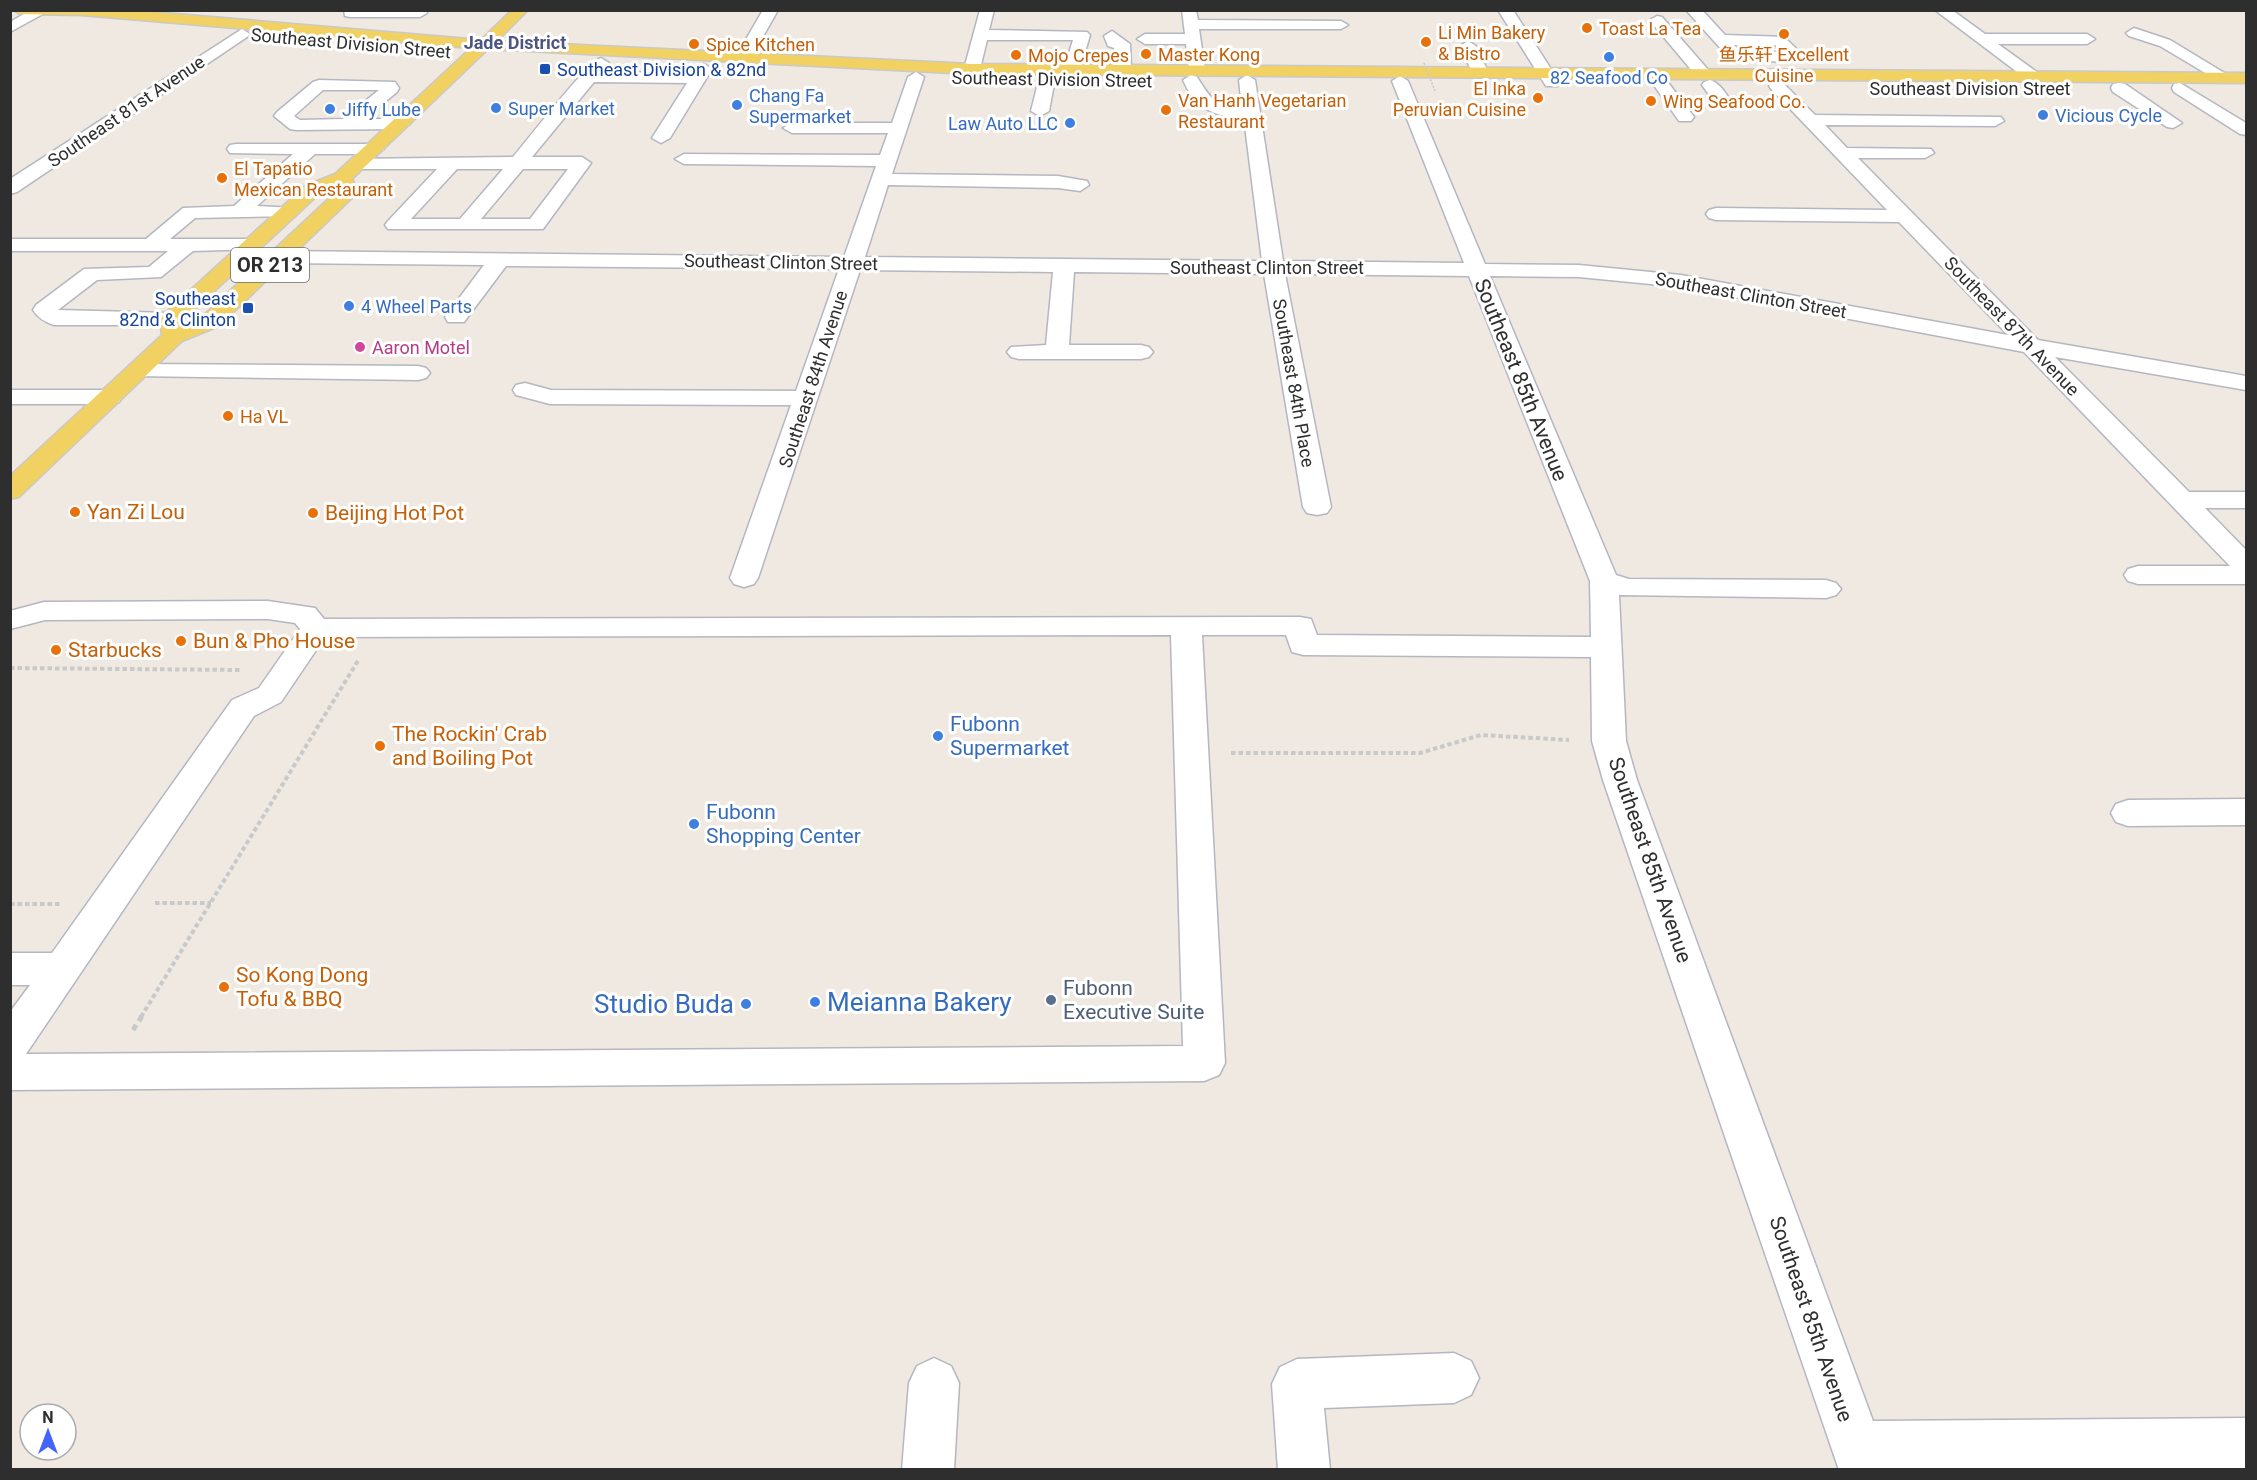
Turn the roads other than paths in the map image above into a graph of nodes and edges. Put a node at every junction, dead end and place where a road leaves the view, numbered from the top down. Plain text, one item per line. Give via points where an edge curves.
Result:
1 (20, 10) edge
2 (521, 10) edge
3 (771, 10) edge
4 (987, 10) edge
5 (1505, 10) edge
6 (1693, 10) edge
7 (1942, 10) edge
8 (42, 11) edge
9 (351, 12) edge
10 (420, 13) dead end
11 (1657, 20) dead end
12 (1191, 25) edge
13 (1341, 25) dead end
14 (10, 28) edge
15 (328, 30) junction
16 (2134, 33) dead end
17 (242, 34) junction
18 (981, 35) junction
19 (1113, 36) dead end
20 (1145, 39) dead end
21 (1982, 39) junction
22 (2087, 39) dead end
23 (1721, 40) junction
24 (1468, 46) dead end
25 (480, 49) junction
26 (1737, 57) junction
27 (742, 60) junction
28 (601, 63) junction
29 (972, 69) junction
30 (1072, 70) junction
31 (1123, 70) junction
32 (1322, 70) junction
33 (653, 72) junction
34 (1480, 72) junction
35 (702, 74) junction
36 (1194, 75) junction
37 (1755, 75) junction
38 (588, 77) junction
39 (916, 77) junction
40 (2223, 77) junction
41 (1548, 78) junction
42 (2035, 78) junction
43 (2247, 78) edge
44 (1047, 79) junction
45 (1247, 80) junction
46 (1707, 80) junction
47 (1400, 81) junction
48 (2187, 82) junction
49 (1661, 84) junction
50 (1777, 86) junction
51 (1894, 87) junction
52 (2119, 88) junction
53 (2247, 88) edge
54 (1724, 103) dead end
55 (1040, 111) dead end
56 (1252, 113) junction
57 (1685, 117) dead end
58 (1811, 120) junction
59 (1995, 121) dead end
60 (2173, 123) dead end
61 (348, 124) junction
62 (401, 124) junction
63 (792, 128) dead end
64 (898, 128) junction
65 (2247, 130) edge
66 (661, 138) dead end
67 (236, 148) dead end
68 (310, 148) junction
69 (375, 148) junction
70 (1843, 153) junction
71 (1925, 153) dead end
72 (684, 159) dead end
73 (360, 163) junction
74 (452, 163) junction
75 (515, 163) junction
76 (884, 170) junction
77 (342, 178) junction
78 (1080, 185) dead end
79 (10, 188) edge
80 (239, 212) junction
81 (288, 212) junction
82 (1716, 214) dead end
83 (1904, 216) junction
84 (466, 225) junction
85 (10, 245) edge
86 (151, 245) junction
87 (188, 245) junction
88 (252, 245) junction
89 (279, 257) junction
90 (500, 259) junction
91 (851, 262) junction
92 (1064, 265) junction
93 (1273, 267) junction
94 (1476, 268) junction
95 (456, 317) dead end
96 (173, 328) junction
97 (2031, 346) junction
98 (1019, 352) dead end
99 (1057, 352) junction
100 (1141, 352) dead end
101 (139, 371) junction
102 (418, 373) dead end
103 (2247, 383) edge
104 (525, 390) dead end
105 (10, 397) edge
106 (110, 397) junction
107 (807, 398) junction
108 (10, 491) edge
109 (2182, 500) junction
110 (2247, 500) edge
111 (1317, 507) dead end
112 (2247, 566) edge
113 (2138, 575) dead end
114 (2247, 575) edge
115 (744, 578) dead end
116 (1604, 581) junction
117 (1826, 590) dead end
118 (10, 620) edge
119 (1186, 626) junction
120 (316, 628) junction
121 (1607, 647) junction
122 (2247, 812) edge
123 (2128, 813) dead end
124 (10, 969) edge
125 (63, 969) junction
126 (10, 1045) edge
127 (10, 1072) edge
128 (1454, 1377) dead end
129 (934, 1383) dead end
130 (2247, 1443) edge
131 (1861, 1458) edge
132 (928, 1470) edge
133 (1304, 1470) edge

1 - 8 main road, Southeast Division Street
2 - 25 main road, OR 213
3 - 27 street
4 - 18 street
5 - 41 street
6 - 23 street
7 - 21 street
8 - 14 street
8 - 15 main road, Southeast Division Street
8 - 17 main road, Southeast Division Street via 61,19
9 - 10 street
9 - 15 street
11 - 46 street
12 - 13 street
12 - 20 street
12 - 36 street
15 - 25 main road, Southeast Division Street
16 - 40 street via 2165,43
17 - 25 main road, Southeast Division Street
17 - 79 street, Southeast 81st Avenue
18 - 29 street
18 - 30 street via 1082,35
19 - 31 street via 1113,43 1122,44
21 - 22 street
21 - 42 street
23 - 26 street
23 - 26 street via 1779,40 1797,57
24 - 34 street
25 - 27 main road, Southeast Division Street
25 - 28 main road, Southeast Division Street
25 - 62 main road, OR 213
26 - 37 street
27 - 29 main road, Southeast Division Street
28 - 33 main road, Southeast Division Street
28 - 38 street
29 - 30 main road, Southeast Division Street
29 - 39 main road
30 - 31 main road, Southeast Division Street
31 - 36 main road, Southeast Division Street
32 - 34 main road, Southeast Division Street
32 - 36 main road, Southeast Division Street
32 - 45 main road via 1306,75 1252,75
33 - 35 street
33 - 38 street
34 - 41 main road, Southeast Division Street
35 - 39 main road, Southeast Division Street
35 - 66 street
36 - 44 main road, Southeast Division Street
36 - 45 main road, Southeast Division Street
36 - 56 street via 1196,94 1222,113
37 - 42 main road, Southeast Division Street
37 - 46 main road, Southeast Division Street
38 - 75 street
39 - 44 main road, Southeast Division Street
39 - 64 street, Southeast 84th Avenue
40 - 43 main road, Southeast Division Street
40 - 48 main road, Southeast Division Street
41 - 46 main road, Southeast Division Street
41 - 47 main road, Southeast Division Street
41 - 49 main road, Southeast Division Street
42 - 48 main road, Southeast Division Street
42 - 51 main road via 2035,84 1924,83
44 - 55 street
45 - 47 main road, Southeast Division Street
45 - 56 street, Southeast 84th Place
46 - 49 main road, Southeast Division Street
46 - 50 main road, Southeast Division Street
46 - 54 street
47 - 94 street, Southeast 85th Avenue
48 - 52 main road, Southeast Division Street
48 - 53 main road, Southeast Division Street
48 - 65 street
49 - 57 street
50 - 51 main road, Southeast Division Street
50 - 58 street, Southeast 87th Avenue
51 - 52 main road, Southeast Division Street
52 - 60 street
56 - 93 street, Southeast 84th Place
58 - 59 street
58 - 70 street, Southeast 87th Avenue
61 - 61 street via 296,125 283,116 319,85 389,85 391,88
61 - 62 street
62 - 69 main road, OR 213
63 - 64 street
64 - 76 street, Southeast 84th Avenue
67 - 68 street
68 - 69 street
68 - 80 street
69 - 73 main road, OR 213
70 - 71 street
70 - 83 street, Southeast 87th Avenue
72 - 76 street
73 - 74 street
73 - 77 main road, OR 213
74 - 75 street
74 - 84 street via 395,225
75 - 84 street
75 - 84 street via 582,163 536,225
76 - 78 street
76 - 91 street, Southeast 84th Avenue
77 - 81 main road, OR 213 via 312,190
77 - 89 main road, OR 213 via 348,191
80 - 81 street
80 - 86 street via 190,212
81 - 88 main road, OR 213
82 - 83 street
83 - 97 street, Southeast 87th Avenue
85 - 86 street
86 - 87 street
87 - 88 street
87 - 96 street via 154,273 92,274 44,310 54,318
88 - 96 main road, OR 213
89 - 90 street, Southeast Clinton Street
89 - 96 main road, OR 213 via 211,321
90 - 91 street, Southeast Clinton Street
90 - 95 street
91 - 92 street, Southeast Clinton Street
91 - 107 street, Southeast 84th Avenue
92 - 93 street, Southeast Clinton Street
92 - 99 street
93 - 94 street, Southeast Clinton Street
93 - 111 street, Southeast 84th Place
94 - 97 street, Southeast Clinton Street via 1579,271 1681,281
94 - 116 street, Southeast 85th Avenue
96 - 101 main road, OR 213
97 - 103 street, Southeast Clinton Street
97 - 109 street, Southeast 87th Avenue
98 - 99 street
99 - 100 street
101 - 102 street
101 - 106 main road, OR 213
104 - 107 street via 550,397
105 - 106 street
106 - 108 main road, OR 213
107 - 115 street, Southeast 84th Avenue
109 - 110 street
109 - 112 street, Southeast 87th Avenue
113 - 114 street
116 - 117 street via 1628,588
116 - 121 street, Southeast 85th Avenue
118 - 120 street via 44,611 268,610 304,615
119 - 120 street
119 - 121 street via 1300,626 1303,645
119 - 127 street via 1204,1063
120 - 125 street via 270,695 243,708
121 - 131 street, Southeast 85th Avenue via 1609,741 1620,780
122 - 123 street
124 - 125 street
125 - 126 street
128 - 133 street via 1298,1384
129 - 132 street
130 - 131 street

